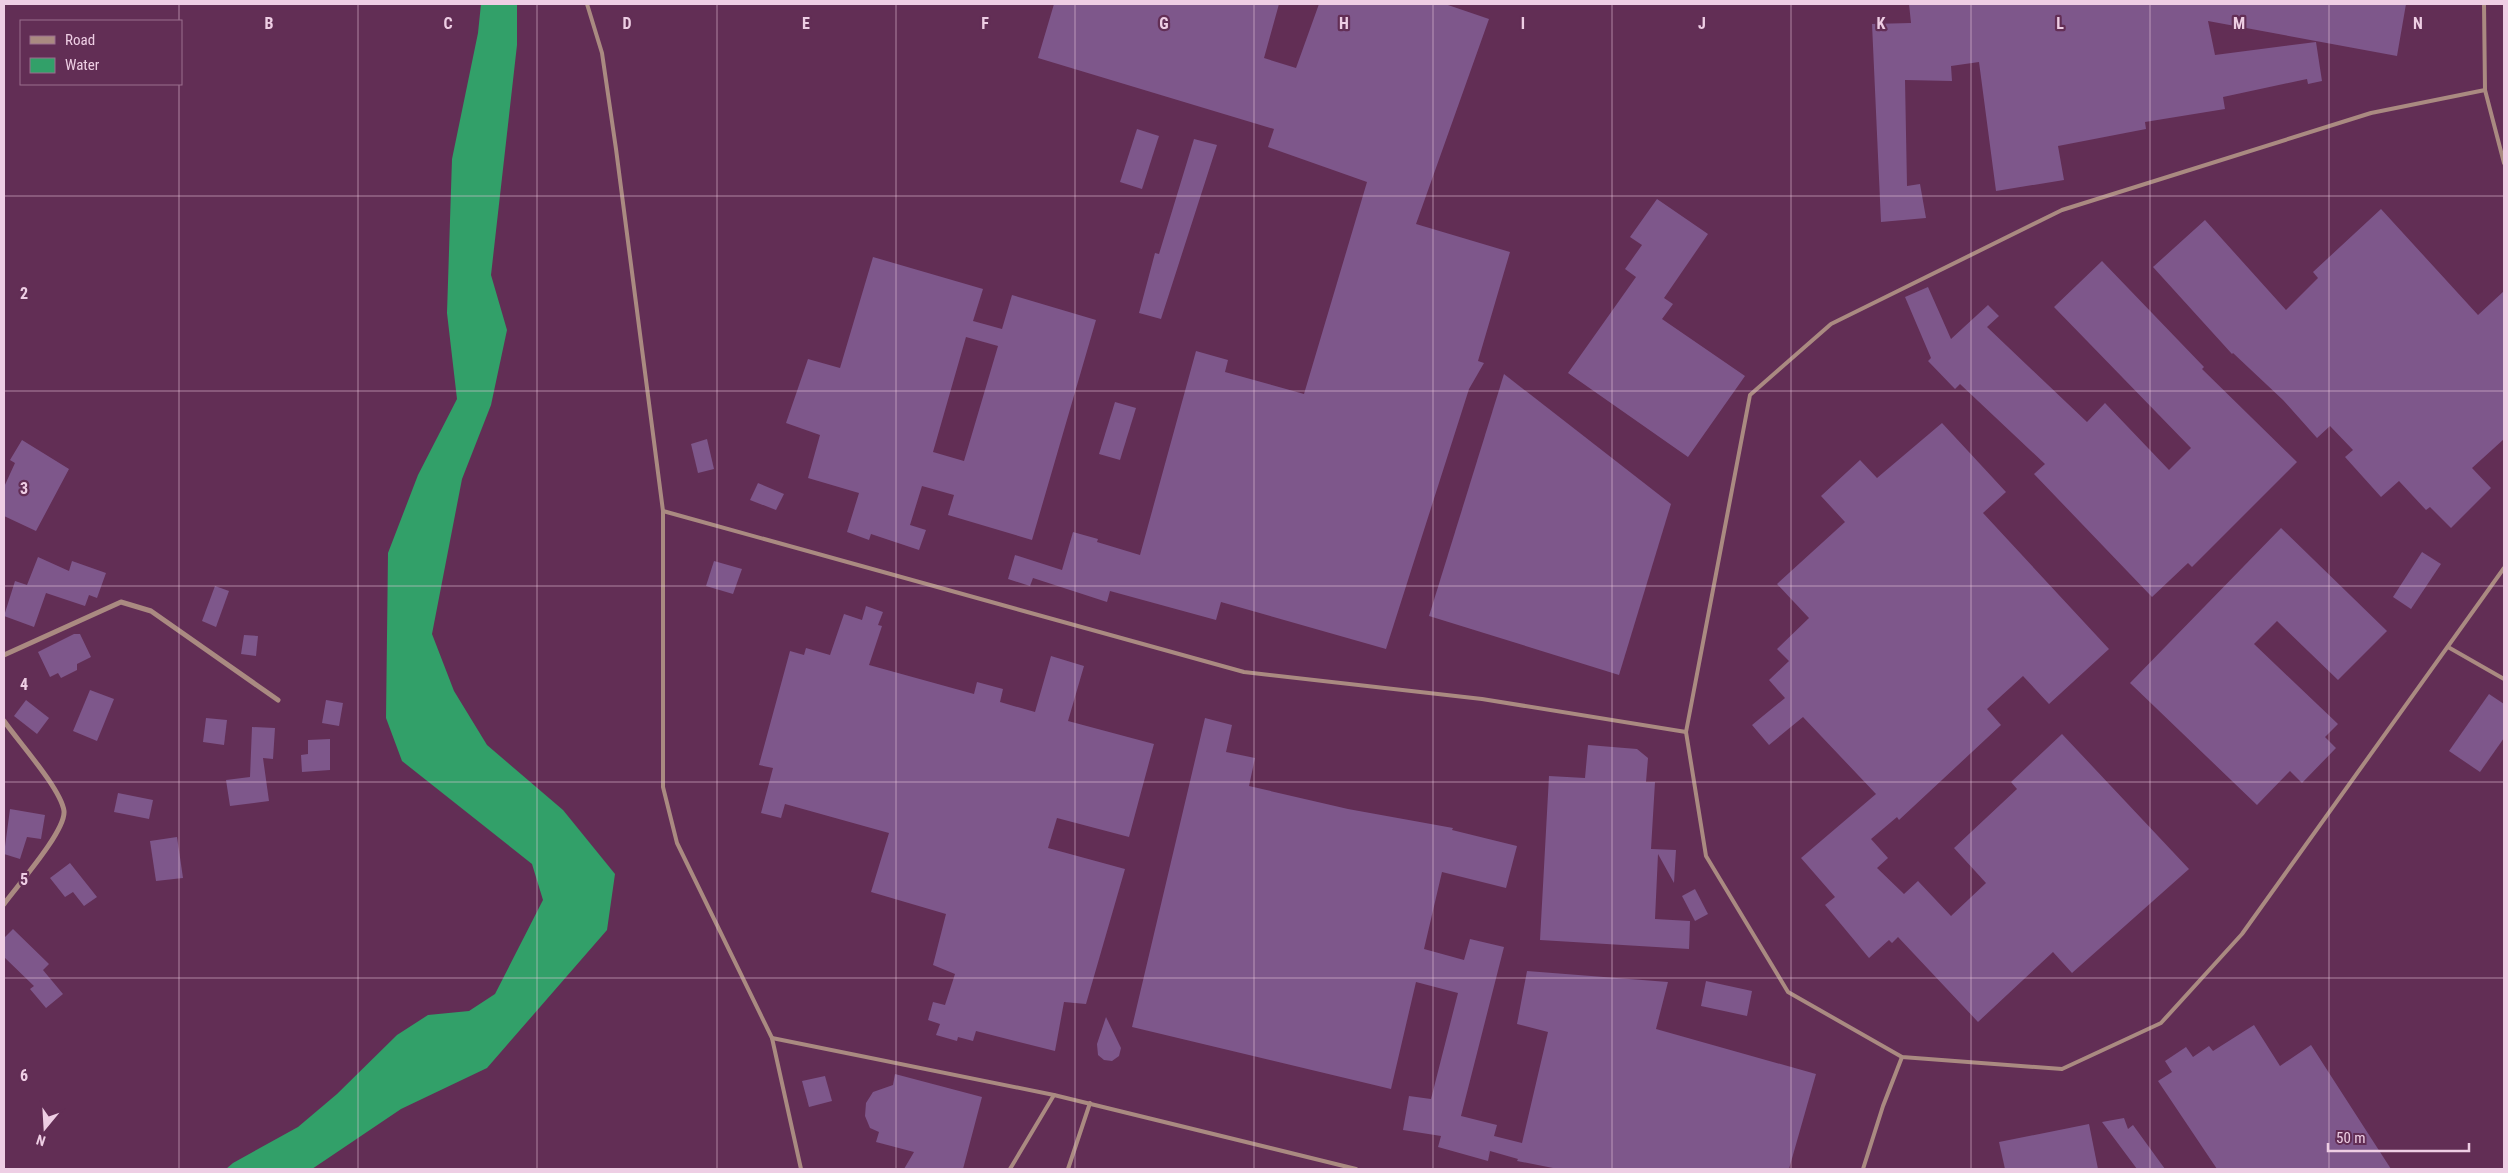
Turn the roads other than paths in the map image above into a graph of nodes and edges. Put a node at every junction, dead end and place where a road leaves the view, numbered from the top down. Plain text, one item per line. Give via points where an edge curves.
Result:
1 (588, 4) edge
2 (2484, 4) edge
3 (2486, 90) junction
4 (2504, 163) edge
5 (663, 511) junction
6 (2504, 568) edge
7 (2448, 647) junction
8 (4, 655) edge
9 (2504, 678) edge
10 (278, 700) dead end
11 (4, 721) edge
12 (1686, 732) junction
13 (4, 904) edge
14 (772, 1038) junction
15 (1902, 1057) junction
16 (1054, 1095) junction
17 (1090, 1103) junction
18 (801, 1169) edge
19 (1010, 1169) edge
20 (1068, 1169) edge
21 (1356, 1169) edge
22 (1863, 1169) edge

1 - 5 lane via 602,53
2 - 3 lane
3 - 4 lane
3 - 12 lane via 2371,113 2062,210 1831,324 1750,395
5 - 12 lane via 1244,672 1482,699
5 - 14 lane via 663,787 677,843
6 - 7 lane
7 - 9 lane
7 - 15 lane via 2242,934 2161,1024 2062,1069
8 - 10 street via 120,602 151,611
11 - 13 street via 58,793 64,812 59,830
12 - 15 lane via 1706,856 1788,992
14 - 16 lane
14 - 18 lane
15 - 22 lane
16 - 17 lane
16 - 19 lane
17 - 20 lane
17 - 21 lane

